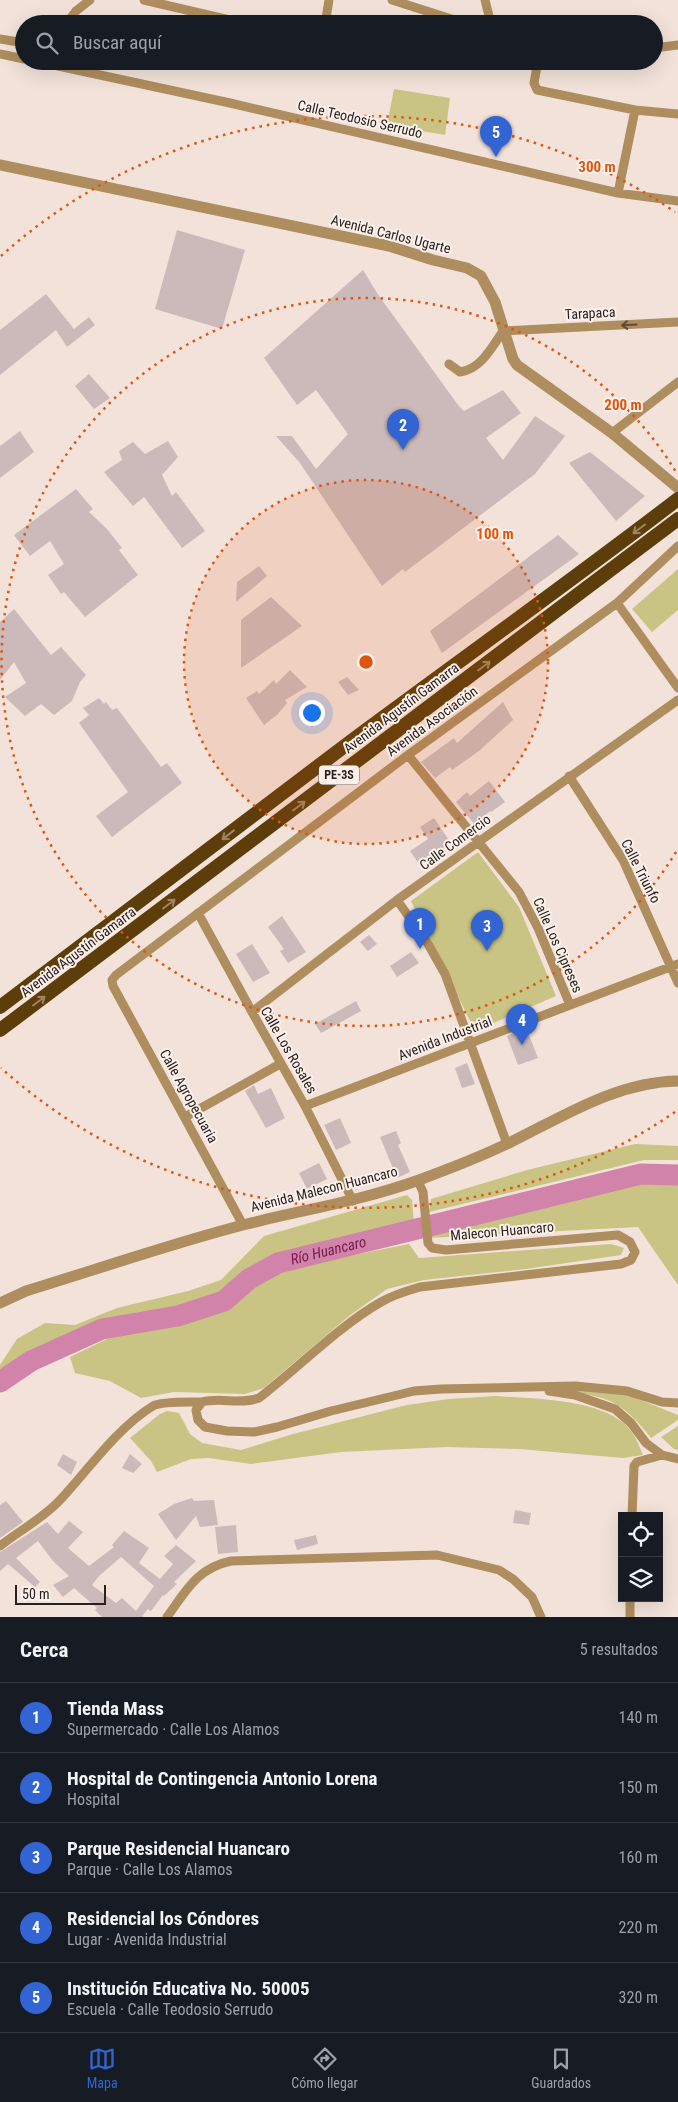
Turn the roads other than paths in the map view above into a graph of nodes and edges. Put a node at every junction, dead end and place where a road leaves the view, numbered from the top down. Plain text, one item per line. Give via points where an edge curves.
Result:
1 (90, 0) edge
2 (144, 0) edge
3 (329, 0) edge
4 (392, 0) edge
5 (486, 0) edge
6 (72, 15) edge
7 (208, 15) edge
8 (326, 15) edge
9 (439, 15) edge
10 (489, 15) edge
11 (0, 39) edge
12 (15, 42) edge
13 (678, 45) edge
14 (663, 47) edge
15 (0, 54) edge
16 (15, 57) edge
17 (77, 70) edge
18 (536, 70) edge
19 (635, 110) junction
20 (678, 114) edge
21 (0, 165) edge
22 (618, 193) junction
23 (678, 201) edge
24 (678, 322) edge
25 (504, 331) junction
26 (449, 364) dead end
27 (678, 382) edge
28 (612, 433) junction
29 (678, 488) edge
30 (678, 499) edge
31 (678, 519) edge
32 (678, 546) edge
33 (617, 603) junction
34 (678, 688) edge
35 (678, 700) edge
36 (408, 755) junction
37 (569, 776) junction
38 (255, 814) junction
39 (268, 829) junction
40 (479, 841) junction
41 (397, 900) junction
42 (198, 913) junction
43 (675, 966) edge
44 (112, 980) joint
45 (678, 983) edge
46 (570, 1005) junction
47 (0, 1007) edge
48 (252, 1012) junction
49 (0, 1030) edge
50 (472, 1042) junction
51 (280, 1064) junction
52 (678, 1081) edge
53 (305, 1106) junction
54 (185, 1117) junction
55 (507, 1144) junction
56 (418, 1180) junction
57 (353, 1201) junction
58 (243, 1225) junction
59 (0, 1303) edge
60 (520, 1388) junction
61 (202, 1402) junction
62 (678, 1403) edge
63 (662, 1455) junction
64 (678, 1459) edge
65 (632, 1512) edge
66 (0, 1546) edge
67 (630, 1602) edge
68 (167, 1617) edge
69 (541, 1617) edge
70 (630, 1617) edge

1 - 6 street
2 - 7 street
3 - 8 street
4 - 9 street
5 - 10 street
11 - 12 street
13 - 14 street
15 - 16 street
17 - 22 street, Calle Teodosio Serrudo
18 - 19 street via 534,83 537,90
19 - 20 street
19 - 22 street
21 - 25 street, Avenida Carlos Ugarte via 389,246 467,268 481,276 495,302
22 - 23 street, Calle Teodosio Serrudo
24 -> 25 street, Tarapaca
25 - 26 street via 471,370 460,372
25 - 28 street, Avenida Carlos Ugarte via 518,365
27 - 28 street
28 - 29 street, Avenida Carlos Ugarte
30 -> 38 highway, Avenida Agustín Gamarra / PE-3S
39 -> 31 highway, Avenida Agustín Gamarra / PE-3S
32 - 33 street, Avenida Asociación
33 - 34 street
33 - 36 street, Avenida Asociación
35 - 37 street, Calle Comercio
36 - 40 street, Calle Los Cipreses
36 - 42 street, Avenida Asociación
37 - 40 street, Calle Comercio
37 - 43 street, Calle Triunfo via 623,860
38 - 39 highway
38 -> 47 highway, Avenida Agustín Gamarra / PE-3S
49 -> 39 highway, Avenida Agustín Gamarra / PE-3S
40 - 41 street, Calle Comercio
40 - 46 street, Calle Los Cipreses via 519,892 538,928
41 - 48 street, Calle Comercio
41 - 50 street via 445,974
42 - 44 street, Avenida Asociación
42 - 48 street, Calle Los Rosales
43 - 45 street, Calle Triunfo
43 - 46 street, Avenida Industrial
44 - 54 street, Calle Agropecuaria
46 - 50 street, Avenida Industrial
48 - 51 street, Calle Los Rosales
50 - 53 street, Avenida Industrial
50 - 55 street
51 - 53 street, Calle Los Rosales
51 - 54 street
52 - 55 street, Avenida Malecon Huancaro via 623,1089
53 - 57 street, Calle Los Rosales
54 - 58 street, Calle Agropecuaria
55 - 56 street, Avenida Malecon Huancaro
56 - 57 street, Avenida Malecon Huancaro
56 - 61 street, Malecon Huancaro via 428,1243 432,1248 446,1250 618,1236 630,1242 635,1252 632,1260 621,1264 420,1287 397,1294 354,1320 259,1398 248,1402 212,1399
57 - 58 street, Avenida Malecon Huancaro
58 - 59 street, Avenida Malecon Huancaro via 26,1291
60 - 61 street via 414,1391 254,1432 205,1427 198,1420 196,1410
60 - 62 street via 603,1388
60 - 63 street via 575,1395 608,1406 625,1417 646,1443
61 - 66 street via 154,1405 128,1426 48,1511
63 - 64 street
63 - 65 street via 637,1462 634,1466
67 - 70 street
68 - 69 street via 198,1575 217,1564 438,1555 499,1570 532,1597

